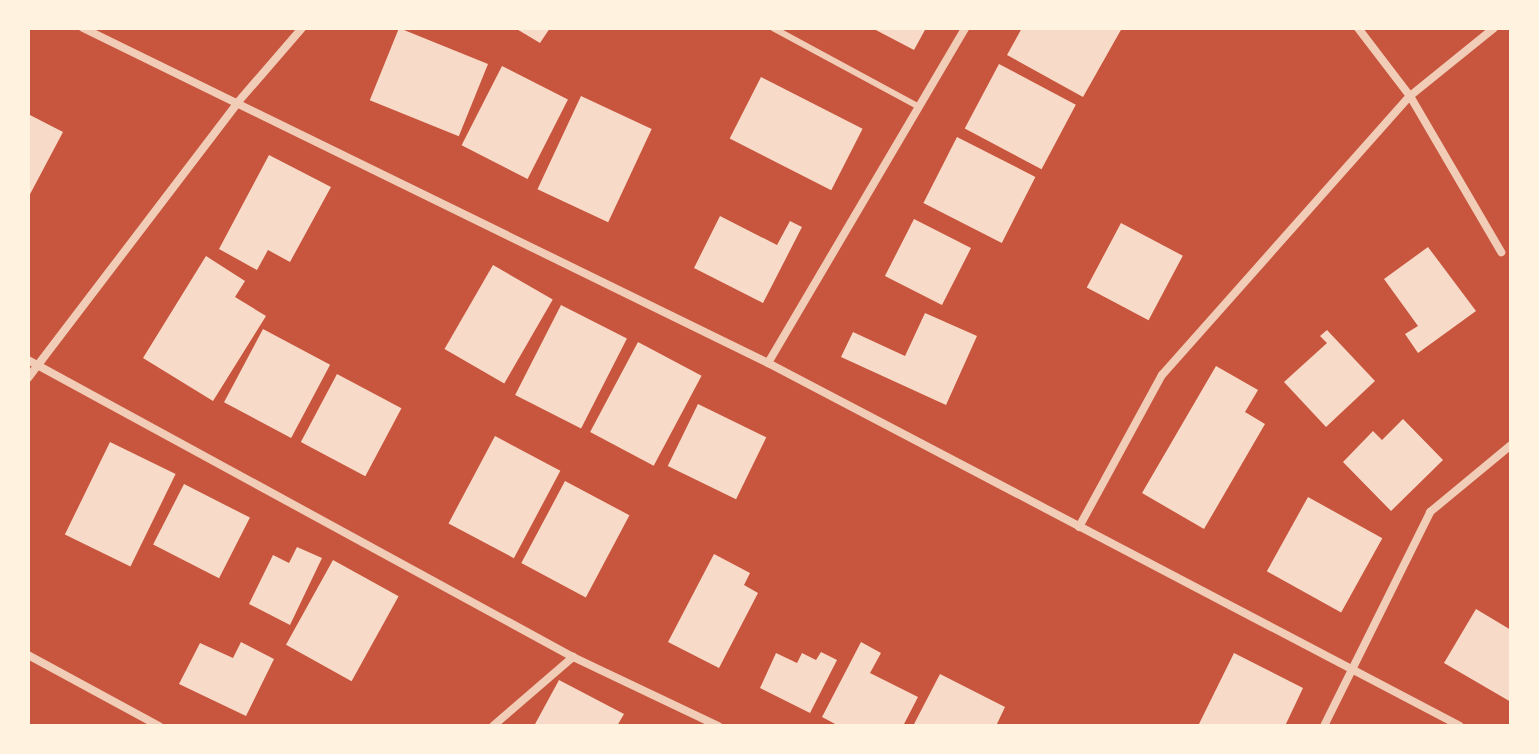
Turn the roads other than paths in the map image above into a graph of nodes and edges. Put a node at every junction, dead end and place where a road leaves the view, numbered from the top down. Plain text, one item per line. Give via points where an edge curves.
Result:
1 (83, 28) edge
2 (302, 28) edge
3 (773, 28) edge
4 (965, 28) edge
5 (1358, 28) edge
6 (1494, 28) edge
7 (1410, 96) junction
8 (238, 102) junction
9 (919, 107) junction
10 (1501, 252) dead end
11 (28, 360) edge
12 (768, 363) junction
13 (38, 366) junction
14 (28, 378) edge
15 (1511, 445) edge
16 (1079, 527) junction
17 (28, 655) edge
18 (573, 657) junction
19 (1353, 668) junction
20 (159, 726) edge
21 (493, 726) edge
22 (718, 726) edge
23 (1324, 726) edge
24 (1460, 726) edge

1 - 8 street
2 - 8 street
3 - 9 lane
4 - 9 street
5 - 7 street
6 - 7 street
7 - 10 street
7 - 16 street via 1162,375
8 - 12 street
8 - 13 street
9 - 12 street
11 - 13 street
12 - 16 street
13 - 14 street
13 - 18 street
15 - 19 street via 1430,512
16 - 19 street
17 - 20 street
18 - 21 street
18 - 22 street
19 - 23 street
19 - 24 street

